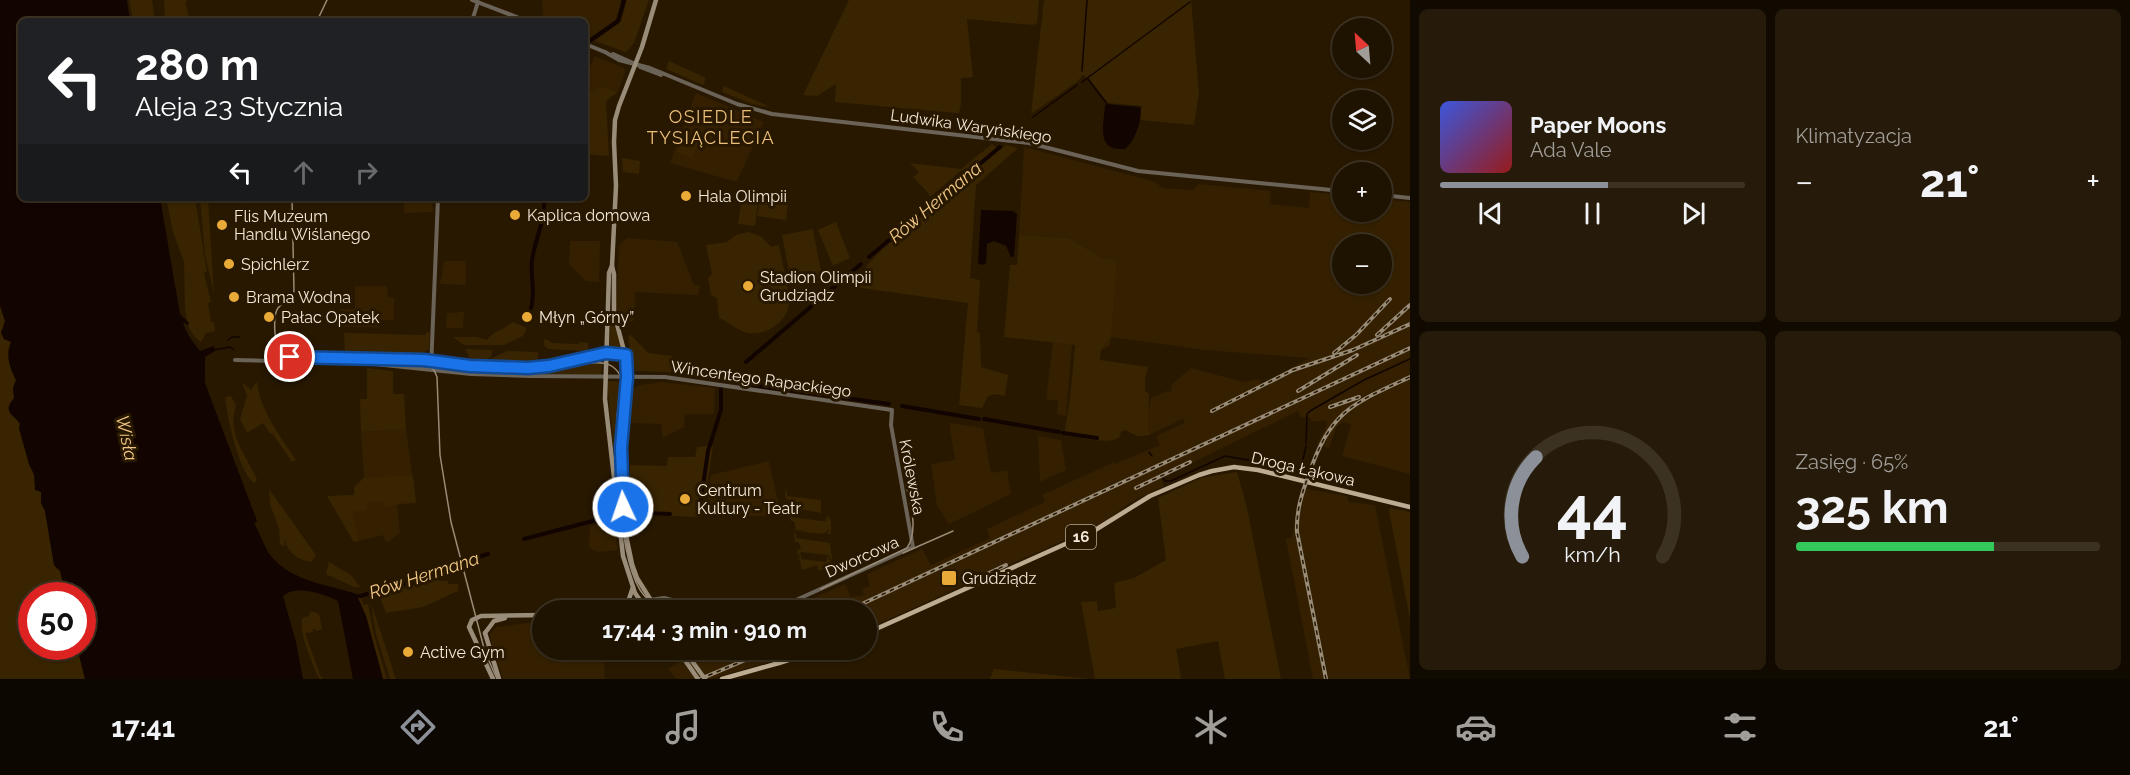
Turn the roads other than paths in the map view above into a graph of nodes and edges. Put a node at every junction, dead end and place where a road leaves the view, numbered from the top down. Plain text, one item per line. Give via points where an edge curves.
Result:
1 (472, 0) edge
2 (656, 0) edge
3 (478, 2) junction
4 (473, 18) edge
5 (519, 18) edge
6 (588, 45) edge
7 (635, 64) junction
8 (1332, 190) edge
9 (1392, 196) edge
10 (1410, 198) edge
11 (438, 201) edge
12 (612, 267) junction
13 (606, 353) junction
14 (626, 355) junction
15 (235, 360) dead end
16 (277, 360) junction
17 (432, 360) junction
18 (431, 369) junction
19 (604, 377) junction
20 (627, 377) junction
21 (892, 410) joint
22 (1410, 507) edge
23 (913, 547) joint
24 (633, 587) junction
25 (629, 600) edge
26 (640, 600) edge
27 (650, 600) joint
28 (672, 600) edge
29 (796, 600) edge
30 (532, 615) edge
31 (513, 616) junction
32 (877, 629) edge
33 (484, 633) junction
34 (472, 634) junction
35 (685, 660) edge
36 (691, 660) edge
37 (788, 660) edge
38 (493, 679) edge
39 (499, 679) edge
40 (698, 679) edge
41 (705, 679) edge
42 (723, 679) edge

1 - 3 street
2 - 7 main road
3 - 4 street
3 - 5 street
6 - 7 street, Ludwika Waryńskiego
7 - 8 street, Ludwika Waryńskiego via 772,114 1029,143 1138,171
7 - 12 main road via 615,120
9 - 10 street
11 - 17 street
12 - 13 main road
12 - 14 main road via 614,313
13 - 14 street
13 - 17 street via 528,368
13 - 19 main road
14 - 20 main road
15 - 16 street
16 - 17 street
16 - 18 street, Wincentego Rapackiego
17 - 18 street
18 - 19 street, Wincentego Rapackiego via 471,374
19 - 20 street, Wincentego Rapackiego
19 - 24 main road via 623,556
20 - 21 street, Wincentego Rapackiego via 674,377
20 - 27 main road via 621,435 622,485 631,558
21 - 23 street, Królewska via 892,434
22 - 32 main road, Droga Łąkowa / 16 via 1258,470 1234,467 1212,471 1150,496 1092,532
23 - 29 street, Dworcowa
24 - 25 main road
24 - 26 main road
27 - 28 street
30 - 31 main road
31 - 33 main road via 494,621
31 - 34 main road via 479,617 470,623
33 - 34 main road
33 - 39 main road
34 - 38 main road
35 - 40 main road
36 - 41 main road, bridge
37 - 42 main road

